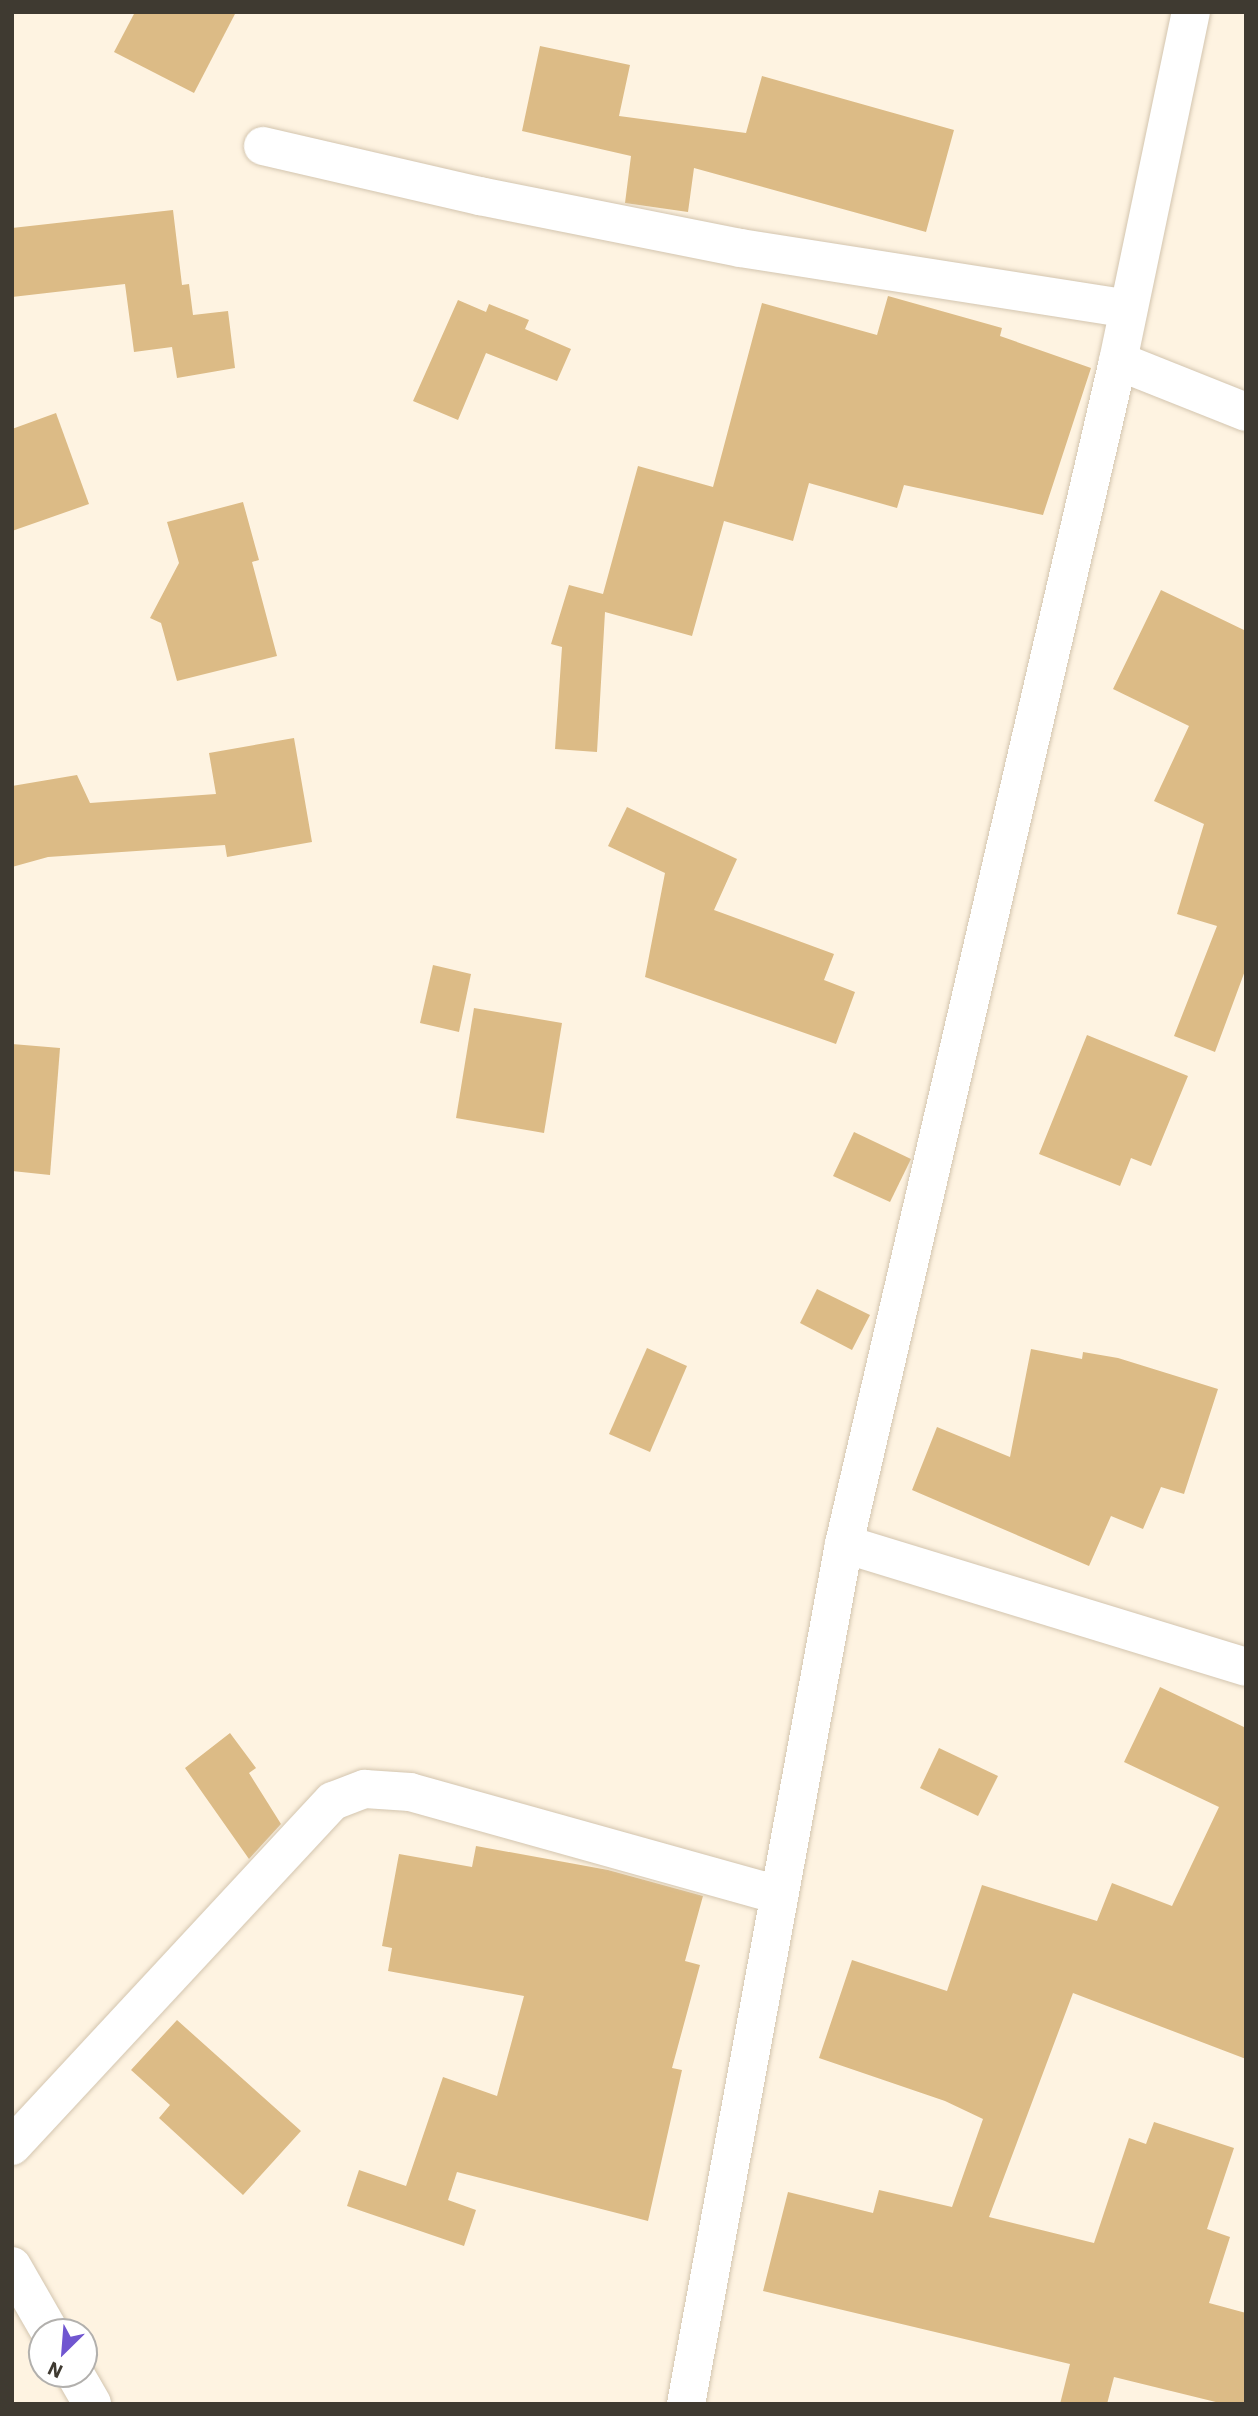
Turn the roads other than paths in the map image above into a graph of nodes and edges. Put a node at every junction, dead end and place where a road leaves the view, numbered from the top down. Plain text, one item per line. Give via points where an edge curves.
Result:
1 (1191, 12) edge
2 (263, 146) dead end
3 (1128, 309) junction
4 (1118, 361) junction
5 (1246, 412) edge
6 (844, 1544) junction
7 (1246, 1667) edge
8 (779, 1895) junction
9 (12, 2146) edge
10 (12, 2266) edge
11 (42, 2318) edge
12 (83, 2388) edge
13 (92, 2404) edge
14 (686, 2404) edge

1 - 3 street
2 - 3 street via 480,196 740,248
3 - 4 street
4 - 5 street
4 - 6 street
6 - 7 street
6 - 8 street
8 - 9 street via 410,1792 365,1789 333,1801
8 - 14 street
10 - 11 street
12 - 13 street

